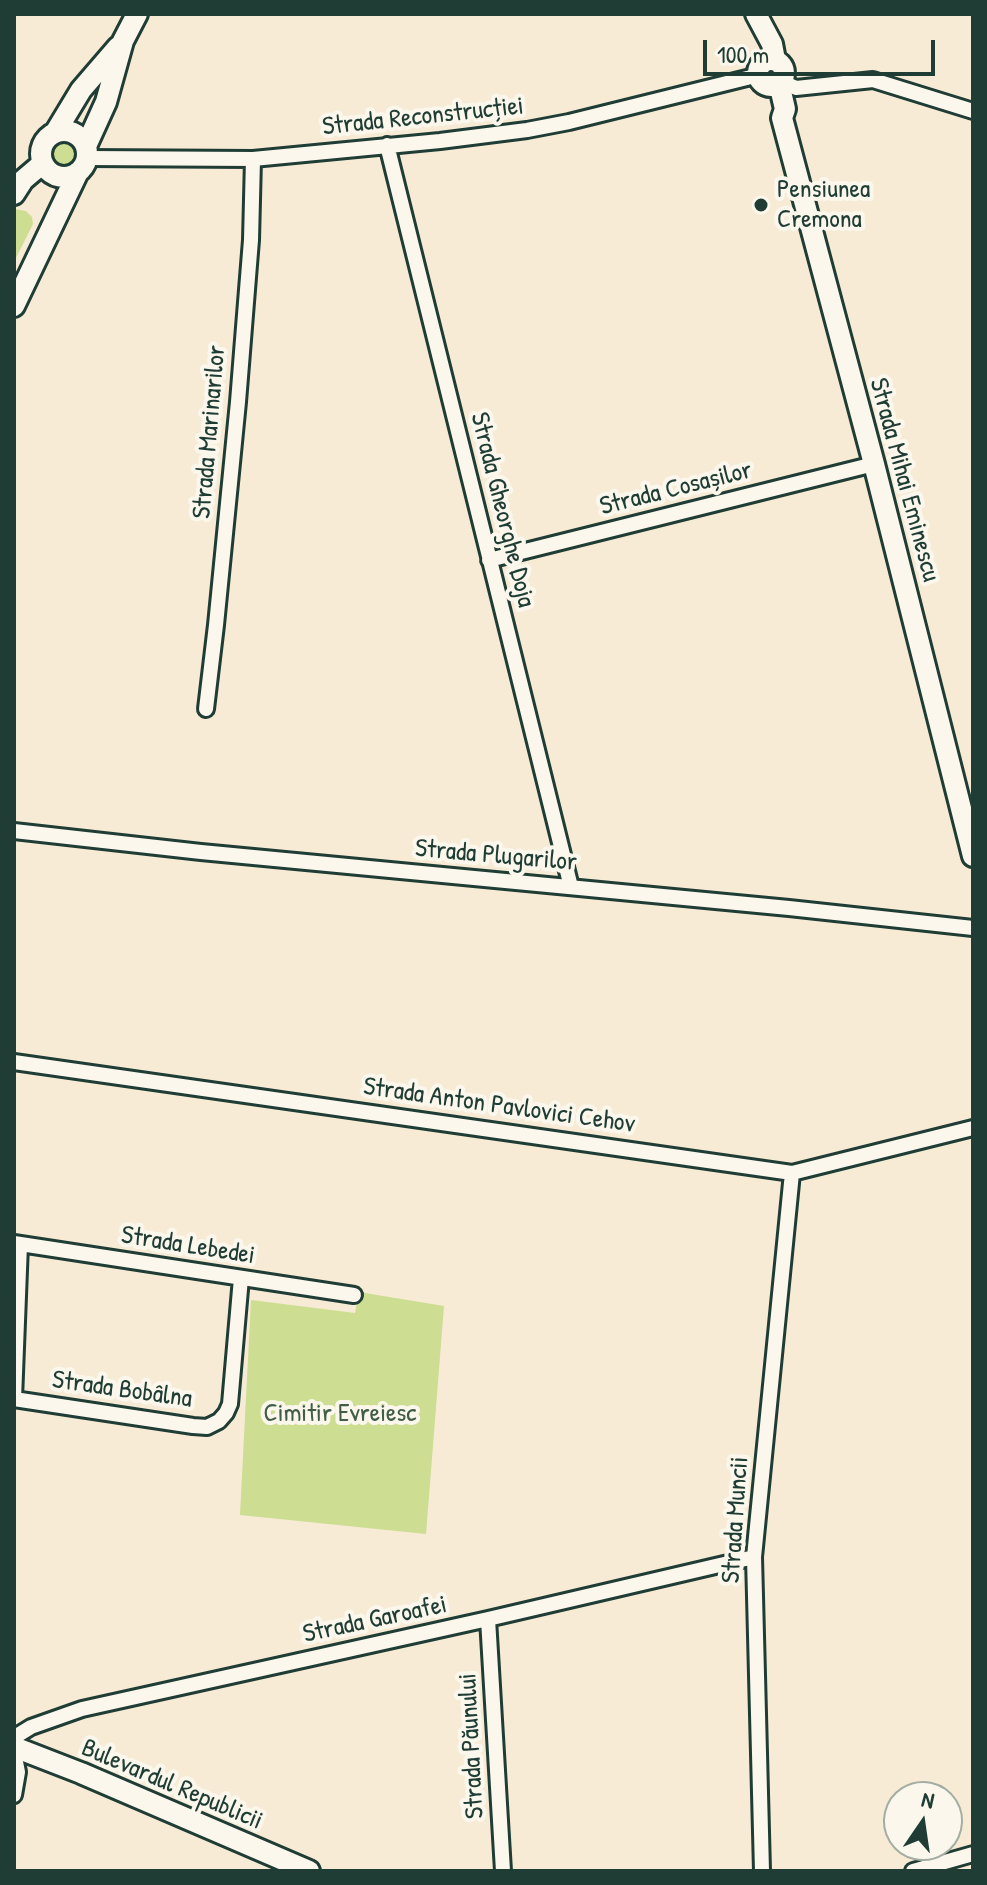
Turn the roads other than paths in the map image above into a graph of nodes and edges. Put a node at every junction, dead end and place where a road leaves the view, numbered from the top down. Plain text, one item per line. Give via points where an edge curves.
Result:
1 (137, 14) edge
2 (756, 14) edge
3 (123, 41) junction
4 (771, 75) junction
5 (973, 111) edge
6 (55, 133) junction
7 (387, 145) junction
8 (84, 159) junction
9 (253, 159) junction
10 (42, 160) junction
11 (14, 165) edge
12 (14, 194) edge
13 (14, 306) edge
14 (874, 464) junction
15 (489, 560) junction
16 (206, 709) dead end
17 (14, 831) edge
18 (973, 856) edge
19 (571, 887) junction
20 (973, 928) edge
21 (14, 1062) edge
22 (973, 1128) edge
23 (792, 1173) junction
24 (17, 1244) edge
25 (241, 1278) junction
26 (354, 1295) dead end
27 (14, 1399) edge
28 (754, 1557) junction
29 (488, 1619) junction
30 (14, 1747) edge
31 (14, 1795) edge
32 (973, 1854) edge
33 (936, 1868) edge
34 (309, 1871) edge
35 (503, 1871) edge
36 (762, 1871) edge
37 (913, 1871) edge

1 - 3 street
2 - 4 street, Strada Mihai Eminescu via 756,47
3 - 6 street via 81,90
3 - 8 street
4 - 5 street via 796,88 873,80
4 - 7 street, Strada Reconstrucției via 527,130
4 - 14 street, Strada Mihai Eminescu via 785,109 782,118
6 - 8 street via 82,139
6 - 10 street via 44,143
7 - 9 street, Strada Reconstrucției
7 - 15 street, Strada Gheorghe Doja
8 - 9 street, Strada Reconstrucției
8 - 10 street via 66,177 47,169
8 - 13 street
9 - 16 street, Strada Marinarilor via 238,402
10 - 11 street
10 - 12 street
14 - 15 street, Strada Cosașilor
14 - 18 street, Strada Mihai Eminescu
15 - 19 street, Strada Gheorghe Doja
17 - 19 street, Strada Plugarilor
19 - 20 street, Strada Plugarilor
21 - 23 street, Strada Anton Pavlovici Cehov
22 - 23 street, Strada Anton Pavlovici Cehov
23 - 28 street, Strada Muncii
24 - 25 street, Strada Lebedei
24 - 27 street
25 - 26 street, Strada Lebedei
25 - 27 street, Strada Bobâlna via 230,1404 219,1421 193,1426
28 - 29 street, Strada Garoafei
28 - 36 street, Strada Muncii
29 - 30 street, Strada Garoafei via 82,1709 31,1727 18,1735
29 - 35 street, Strada Păunului
30 - 31 street
30 - 34 street, Bulevardul Republicii
32 - 33 street
33 - 37 street

